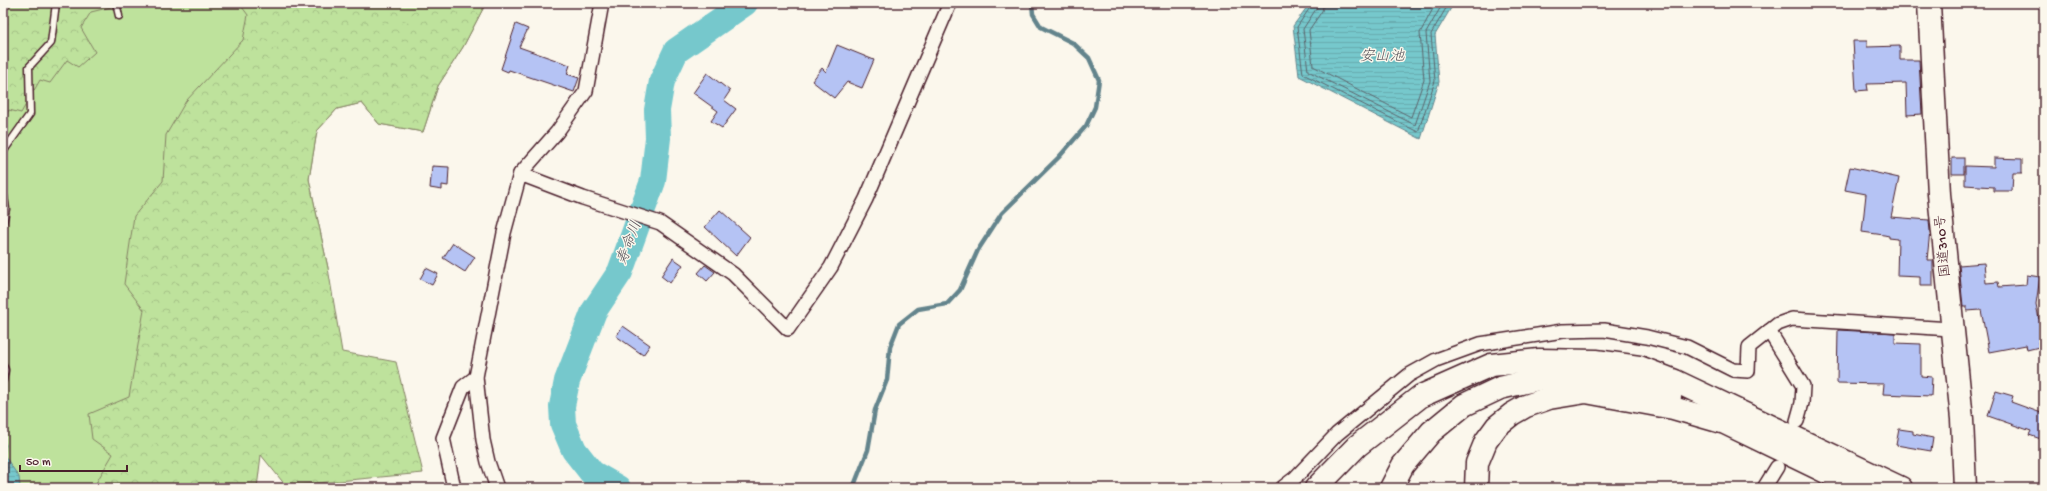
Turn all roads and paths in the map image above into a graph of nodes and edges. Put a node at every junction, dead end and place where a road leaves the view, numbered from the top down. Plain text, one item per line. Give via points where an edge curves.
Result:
1 (7, 3) edge
2 (56, 3) edge
3 (116, 3) edge
4 (602, 3) edge
5 (950, 3) edge
6 (1929, 3) edge
7 (3, 6) edge
8 (119, 16) dead end
9 (3, 152) edge
10 (520, 174) junction
11 (3, 191) edge
12 (3, 223) edge
13 (1952, 329) junction
14 (1770, 331) junction
15 (1539, 360) junction
16 (3, 365) edge
17 (476, 377) junction
18 (3, 380) edge
19 (1797, 421) dead end
20 (1725, 424) junction
21 (1777, 467) dead end
22 (454, 488) edge
23 (497, 488) edge
24 (1282, 488) edge
25 (1316, 488) edge
26 (1377, 488) edge
27 (1390, 488) edge
28 (1476, 488) edge
29 (1764, 488) edge
30 (1859, 488) edge
31 (1901, 488) edge
32 (1965, 488) edge

1 - 7 lane
2 - 9 lane via 51,43 29,67 30,114
3 - 8 lane
4 - 10 street via 586,91 557,132
5 - 10 street via 866,199 831,267 788,329 733,274 660,223
6 - 13 highway, 国道310号 via 1939,194
10 - 17 street via 504,233
11 - 12 lane via 6,209
13 - 14 street via 1792,319 1778,324
13 - 32 highway, 国道310号 via 1962,419
14 - 19 street via 1803,386
14 - 24 street via 1749,347 1748,371 1733,370 1687,347 1604,330 1533,335 1459,350 1403,379 1337,434
15 - 25 highway via 1491,365 1420,396 1357,446
15 - 26 highway via 1485,383 1416,430 1391,461
15 - 31 highway via 1596,361 1640,367 1682,384
16 - 18 lane
17 - 22 street via 463,387 443,438
17 - 23 street via 483,440
20 - 27 highway via 1682,401 1638,384 1586,374 1547,377 1500,388 1464,405 1431,432 1403,465
20 - 28 highway via 1673,408 1601,394 1586,392 1549,398 1526,406 1497,426 1486,441 1477,463
20 - 30 highway
21 - 29 street

